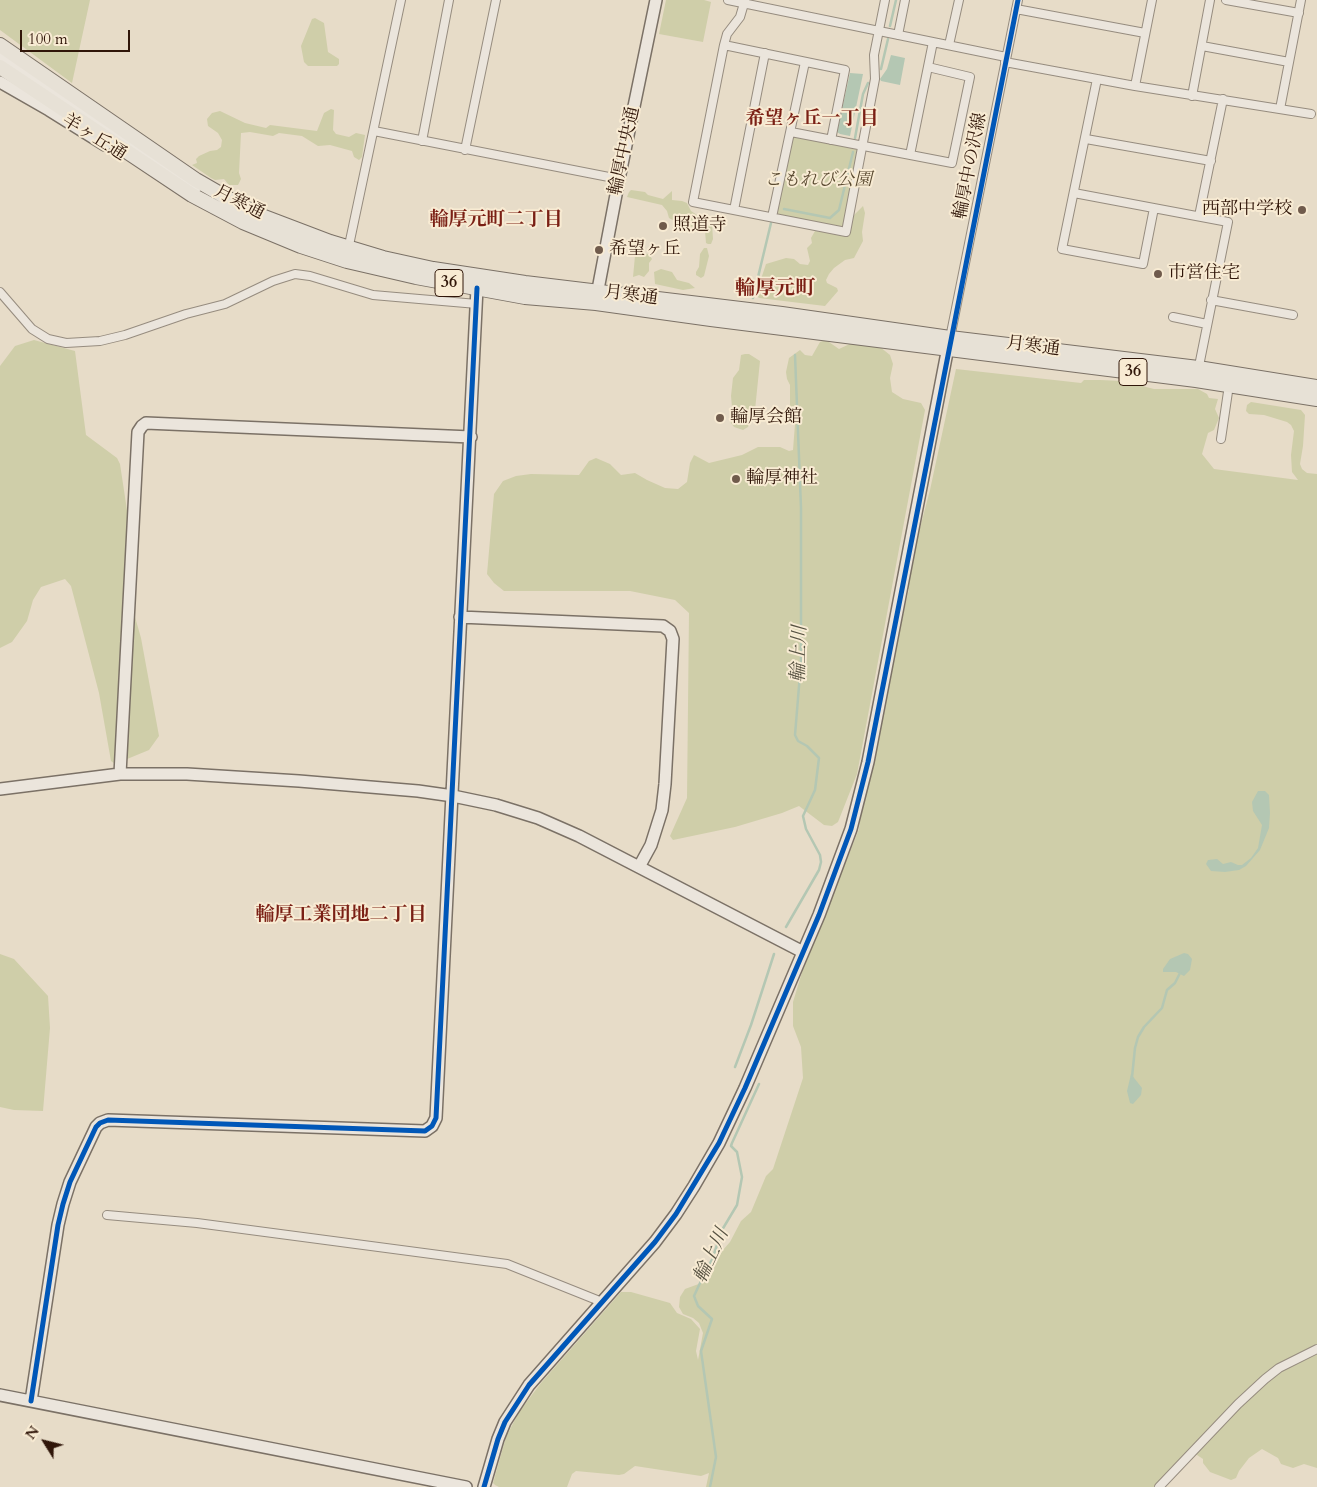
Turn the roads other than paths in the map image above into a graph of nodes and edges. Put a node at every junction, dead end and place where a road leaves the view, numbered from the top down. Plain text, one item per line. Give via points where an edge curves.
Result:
1 (400, 0) edge
2 (449, 0) edge
3 (496, 0) edge
4 (656, 0) edge
5 (728, 0) edge
6 (885, 0) edge
7 (905, 0) edge
8 (959, 0) edge
9 (1018, 0) edge
10 (1152, 0) edge
11 (1210, 0) edge
12 (1226, 0) edge
13 (1301, 0) edge
14 (744, 2) edge
15 (1016, 9) junction
16 (1299, 13) junction
17 (879, 32) junction
18 (1145, 33) junction
19 (898, 35) junction
20 (933, 42) junction
21 (0, 45) edge
22 (724, 45) junction
23 (950, 45) junction
24 (1202, 46) junction
25 (764, 54) junction
26 (0, 57) edge
27 (1006, 59) junction
28 (805, 62) junction
29 (1289, 62) junction
30 (0, 67) edge
31 (928, 67) junction
32 (1097, 79) junction
33 (0, 82) edge
34 (1135, 86) junction
35 (1192, 96) junction
36 (1223, 100) junction
37 (1280, 109) junction
38 (1311, 114) dead end
39 (374, 131) junction
40 (791, 132) junction
41 (1086, 139) junction
42 (832, 140) junction
43 (422, 141) junction
44 (864, 145) junction
45 (465, 150) junction
46 (910, 154) junction
47 (1211, 161) junction
48 (619, 179) junction
49 (188, 193) junction
50 (1074, 193) junction
51 (1154, 208) junction
52 (734, 210) junction
53 (1200, 216) junction
54 (772, 217) junction
55 (348, 254) junction
56 (477, 288) junction
57 (0, 292) edge
58 (596, 298) junction
59 (1212, 300) junction
60 (476, 304) junction
61 (1293, 315) dead end
62 (1173, 316) dead end
63 (1208, 324) junction
64 (949, 343) junction
65 (1197, 374) junction
66 (1229, 385) junction
67 (1317, 387) edge
68 (1317, 399) edge
69 (471, 437) junction
70 (1221, 438) dead end
71 (460, 617) junction
72 (120, 774) junction
73 (0, 789) edge
74 (453, 796) junction
75 (639, 867) junction
76 (803, 952) junction
77 (107, 1215) dead end
78 (602, 1302) junction
79 (1317, 1349) edge
80 (0, 1395) edge
81 (31, 1401) junction
82 (466, 1487) edge
83 (484, 1487) edge
84 (1160, 1487) edge

1 - 39 street
2 - 43 street
3 - 45 street
4 - 48 street, 輪厚中央通
5 - 14 street
6 - 17 street
7 - 19 street
8 - 23 street
9 - 15 street, 輪厚中の沢線
10 - 18 street
11 - 24 street
12 - 16 street
13 - 16 street
14 - 17 street
14 - 22 street via 740,18 727,34
15 - 18 street
15 - 27 street, 輪厚中の沢線
16 - 29 street
17 - 19 street
17 - 44 street
18 - 34 street
19 - 20 street
20 - 23 street
20 - 31 street
21 - 55 highway, 月寒通 / 36 via 196,180 259,215
22 - 25 street
22 - 52 street via 693,202
23 - 27 street
24 - 29 street
24 - 35 street
25 - 28 street
25 - 52 street
26 - 55 street via 204,192 258,220
27 - 32 street
27 - 64 street, 輪厚中の沢線
28 - 40 street
28 - 42 street via 845,70
29 - 37 street
30 - 49 highway, 月寒通 / 36
31 - 46 street
31 - 46 street via 970,77 952,163
32 - 34 street
32 - 41 street
33 - 49 street, 羊ヶ丘通
34 - 35 street
35 - 36 street
36 - 37 street
36 - 47 street
37 - 38 street
39 - 43 street
39 - 55 street
40 - 42 street
40 - 54 street
41 - 47 street
41 - 50 street
42 - 44 street
43 - 45 street
44 - 46 street
44 - 54 street via 846,232
45 - 48 street
47 - 53 street
48 - 58 street, 輪厚中央通
49 - 55 highway, 月寒通 / 36 via 243,222 301,246
50 - 51 street
50 - 51 street via 1062,249 1142,264
51 - 53 street
52 - 54 street
53 - 59 street via 1228,222
55 - 56 highway, 月寒通 / 36 via 416,277
55 - 58 highway, 月寒通 / 36
56 - 58 highway, 月寒通 / 36 via 525,297
56 - 60 street
57 - 60 street via 32,329 48,339 66,343 100,341 125,335 226,304 295,274 373,295
58 - 64 highway, 月寒通 / 36 via 782,314
59 - 61 street
59 - 63 street
60 - 69 street
62 - 63 street
63 - 65 street
64 - 65 highway, 月寒通 / 36
64 - 76 street via 868,762 851,829
65 - 66 highway, 月寒通 / 36
65 - 67 highway, 月寒通 / 36
66 - 68 highway, 月寒通 / 36
66 - 70 street
69 - 71 street
69 - 72 street via 146,423 142,426 138,432
71 - 74 street
71 - 75 street via 663,626 670,632 674,639 662,810 651,845
72 - 73 street
72 - 74 street via 187,774 299,781
74 - 75 street via 538,818
74 - 81 street via 436,1118 432,1126 425,1130 108,1120 100,1123 70,1182 63,1204
75 - 76 street
76 - 78 street via 714,1152 676,1214
77 - 78 street via 197,1223 507,1264
78 - 83 street via 529,1385 505,1422
79 - 84 street via 1279,1368 1265,1379
80 - 81 street
81 - 82 street

